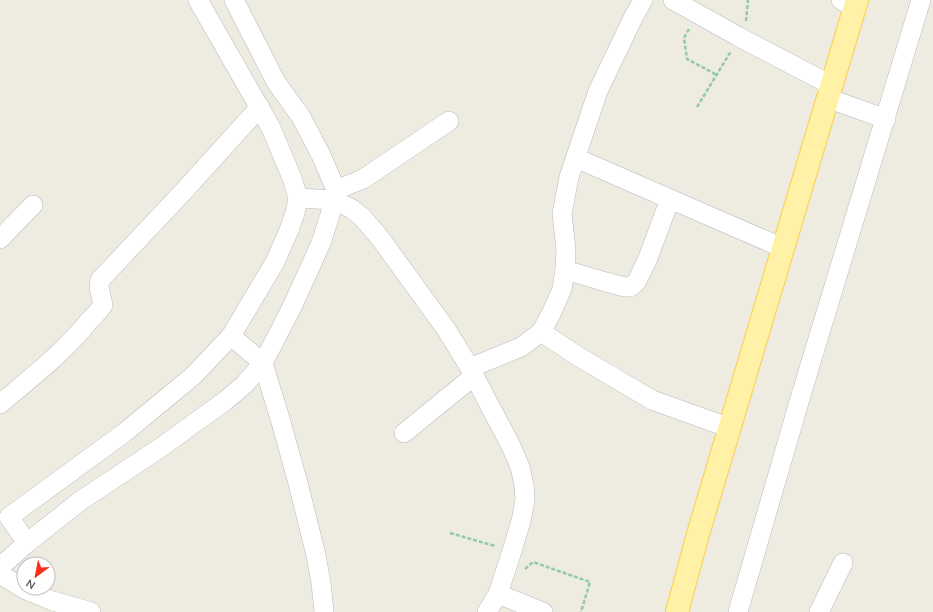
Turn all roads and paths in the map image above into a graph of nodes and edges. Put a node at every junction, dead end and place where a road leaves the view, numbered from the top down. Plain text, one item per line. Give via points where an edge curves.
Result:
1 (234, 0) edge
2 (643, 0) edge
3 (673, 0) edge
4 (921, 0) edge
5 (202, 1) edge
6 (851, 2) edge
7 (699, 14) junction
8 (829, 92) junction
9 (260, 107) junction
10 (697, 107) dead end
11 (886, 119) junction
12 (449, 121) dead end
13 (576, 158) junction
14 (335, 195) junction
15 (298, 198) junction
16 (670, 199) junction
17 (33, 204) dead end
18 (0, 239) edge
19 (783, 248) junction
20 (566, 270) junction
21 (541, 332) junction
22 (231, 336) junction
23 (263, 363) junction
24 (472, 372) junction
25 (0, 404) edge
26 (730, 428) junction
27 (404, 433) dead end
28 (3, 515) edge
29 (450, 533) dead end
30 (27, 543) junction
31 (512, 551) junction
32 (843, 563) dead end
33 (0, 567) edge
34 (521, 573) dead end
35 (0, 574) edge
36 (498, 594) junction
37 (91, 612) edge
38 (324, 612) edge
39 (487, 612) edge
40 (543, 612) edge
41 (581, 612) edge
42 (677, 612) edge
43 (738, 612) edge
44 (819, 612) edge

1 - 14 street via 276,82 302,117 321,155
2 - 13 street via 598,91
3 - 7 street
4 - 11 street
5 - 9 street
6 - 8 main road
7 - 8 street
7 - 10 path via 684,38 687,59 717,74
8 - 11 street
8 - 19 main road
9 - 15 street via 272,128
9 - 25 street via 100,280 102,304 80,333
11 - 43 street
12 - 14 street
13 - 16 street
13 - 20 street via 562,214
14 - 15 street
14 - 23 street via 321,243
14 - 24 street via 362,217 380,238 446,329
15 - 22 street via 289,230 275,262
16 - 19 street
16 - 20 street via 648,258 633,285 625,287
17 - 18 street
19 - 26 main road
20 - 21 street via 562,289
21 - 24 street via 521,347
21 - 26 street via 652,400
22 - 23 street
22 - 28 street via 192,376 124,433
23 - 30 street via 226,401 80,501
23 - 38 street via 296,475 316,555 322,583
24 - 27 street
24 - 31 street via 520,467 525,500
26 - 42 main road
28 - 30 street
29 - 31 path
30 - 33 street
31 - 36 street
32 - 44 street
34 - 41 path via 533,562 590,582
35 - 37 street via 26,590
36 - 39 street
36 - 40 street

